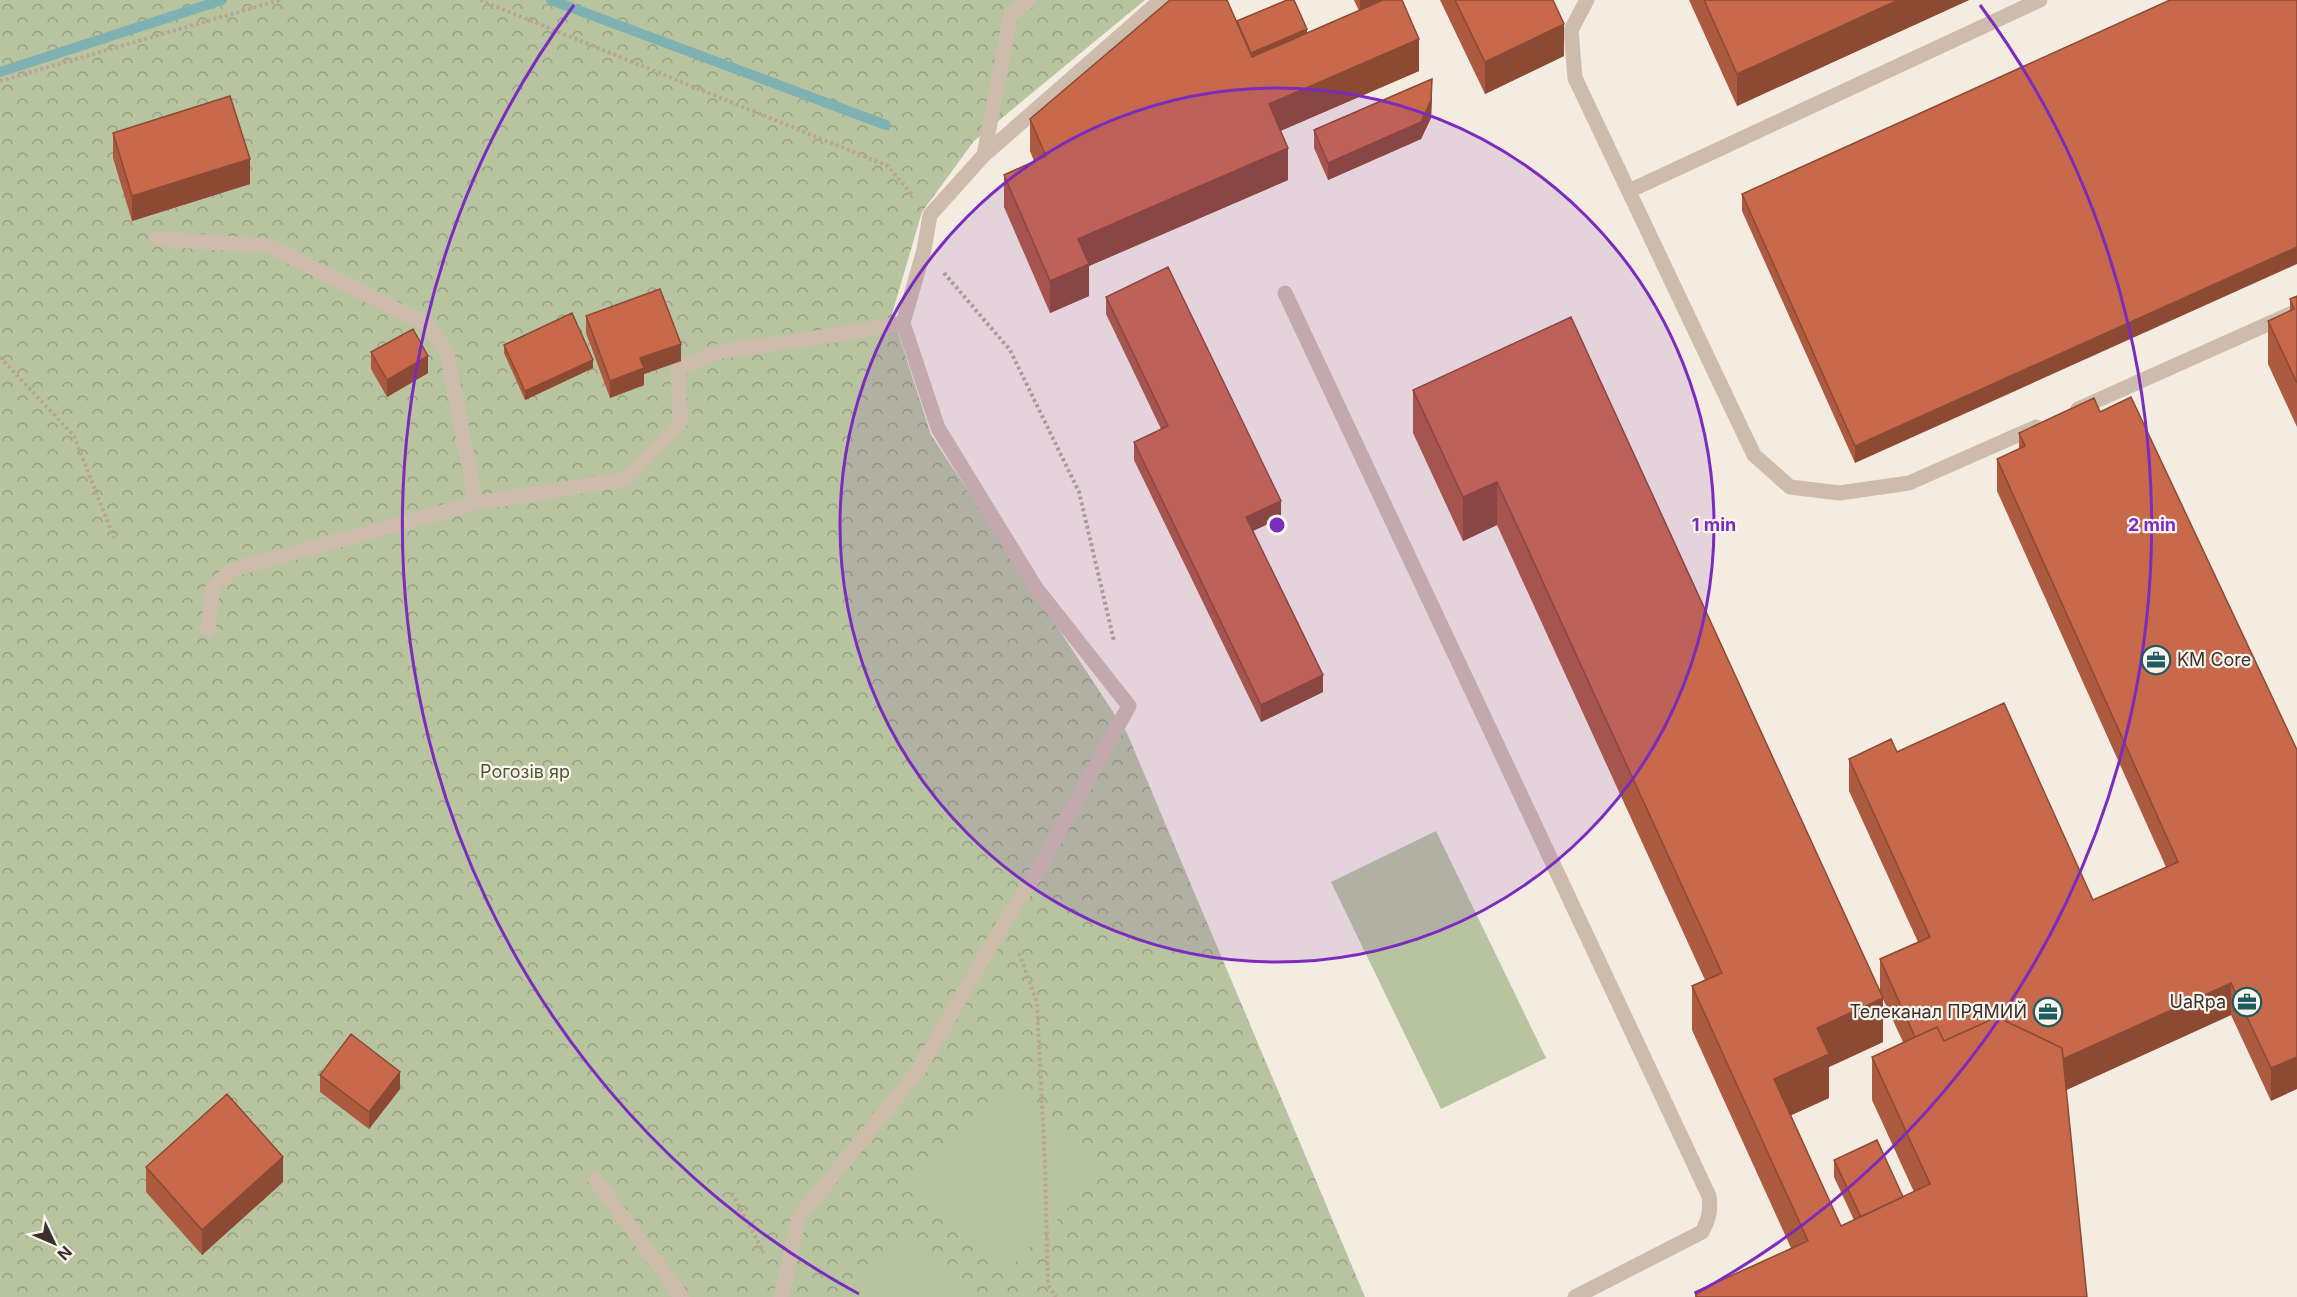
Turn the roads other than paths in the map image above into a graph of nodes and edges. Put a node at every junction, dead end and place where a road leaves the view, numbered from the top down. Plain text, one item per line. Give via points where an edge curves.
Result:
1 (1029, 0) edge
2 (1161, 0) edge
3 (1587, 0) edge
4 (2040, 0) edge
5 (984, 155) junction
6 (1629, 192) junction
7 (157, 239) dead end
8 (1285, 293) dead end
9 (2297, 311) edge
10 (903, 323) junction
11 (476, 503) junction
12 (208, 629) dead end
13 (595, 1179) dead end
14 (782, 1293) edge
15 (682, 1297) edge
16 (1575, 1297) edge

1 - 5 lane via 1011,14
2 - 5 lane
3 - 6 lane via 1571,30 1575,78
4 - 6 lane
5 - 10 lane via 930,215
6 - 9 lane via 1754,455 1790,486 1840,493 1909,483
7 - 11 lane via 268,246 428,326 447,353
8 - 16 lane via 1709,1196 1711,1209 1702,1232
10 - 11 lane via 716,352 687,364 678,369 680,423 626,479
10 - 14 lane via 938,428 1036,588 1129,706 1038,872 918,1071 798,1217
11 - 12 lane via 234,569 213,587
13 - 15 lane

